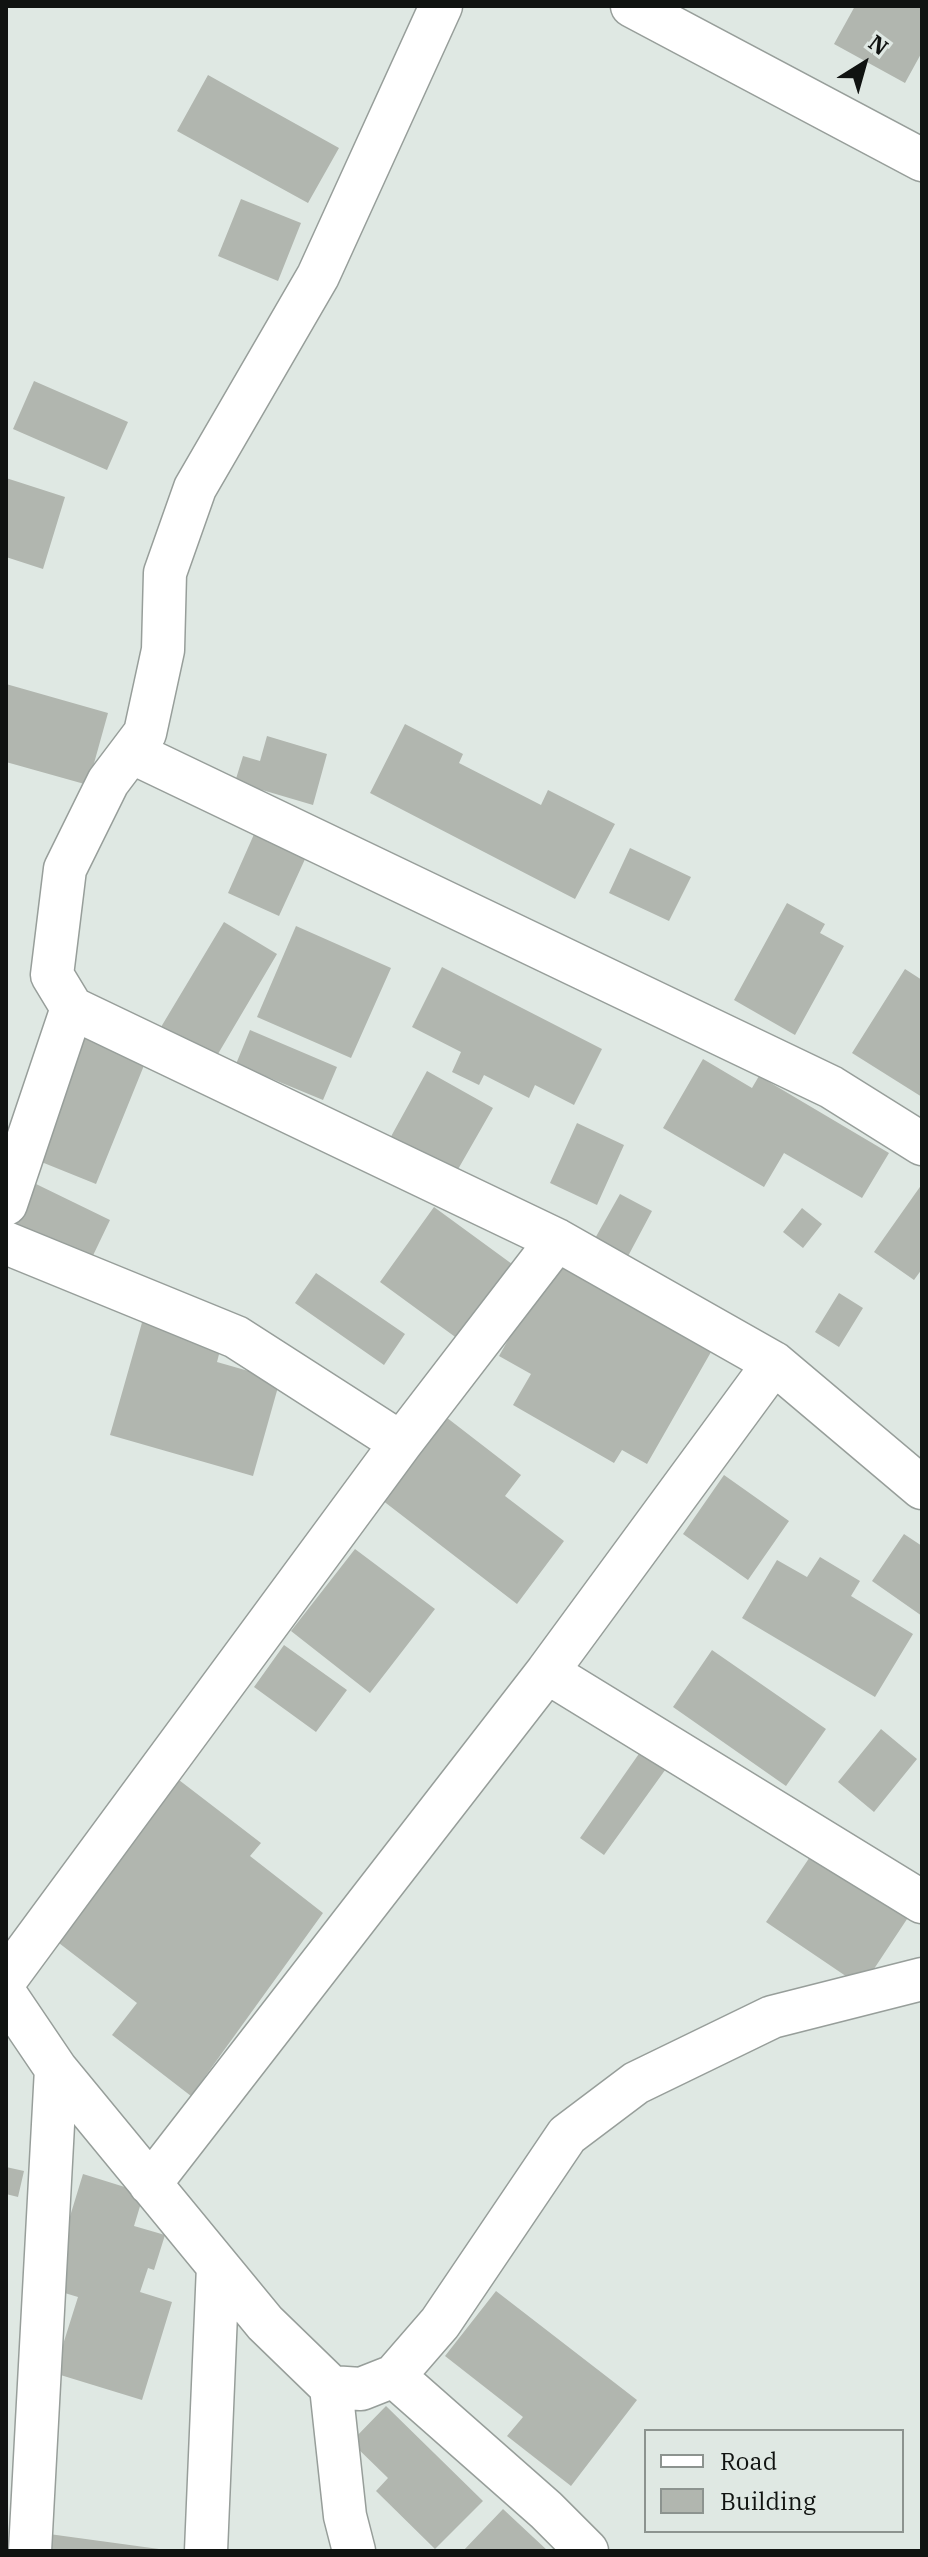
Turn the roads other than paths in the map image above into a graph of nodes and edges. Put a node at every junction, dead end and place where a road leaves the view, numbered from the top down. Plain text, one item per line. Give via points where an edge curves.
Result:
1 (441, 6) edge
2 (632, 6) edge
3 (922, 160) edge
4 (131, 752) junction
5 (72, 1008) junction
6 (922, 1144) edge
7 (9, 1184) edge
8 (557, 1240) junction
9 (6, 1243) edge
10 (774, 1363) junction
11 (401, 1443) junction
12 (922, 1488) edge
13 (547, 1672) junction
14 (922, 1902) edge
15 (6, 1979) edge
16 (922, 1979) edge
17 (6, 1995) edge
18 (56, 2069) junction
19 (150, 2184) junction
20 (218, 2266) junction
21 (394, 2376) junction
22 (331, 2387) junction
23 (30, 2551) edge
24 (206, 2551) edge
25 (354, 2551) edge
26 (587, 2551) edge

1 - 4 street via 318,276 195,488 165,573 163,650 145,733
2 - 3 street
4 - 5 street via 108,782 65,869 52,975
4 - 6 street via 831,1087
5 - 7 street
5 - 8 street
8 - 10 street
8 - 11 street
9 - 11 street via 236,1337
10 - 12 street
10 - 13 street
11 - 15 street
13 - 14 street
13 - 19 street
16 - 21 street via 772,2017 636,2083 613,2100 567,2135 440,2323
17 - 18 street
18 - 19 street
18 - 23 street
19 - 20 street
20 - 22 street via 265,2323
20 - 24 street
21 - 22 street via 361,2389
21 - 26 street
22 - 25 street via 345,2516

